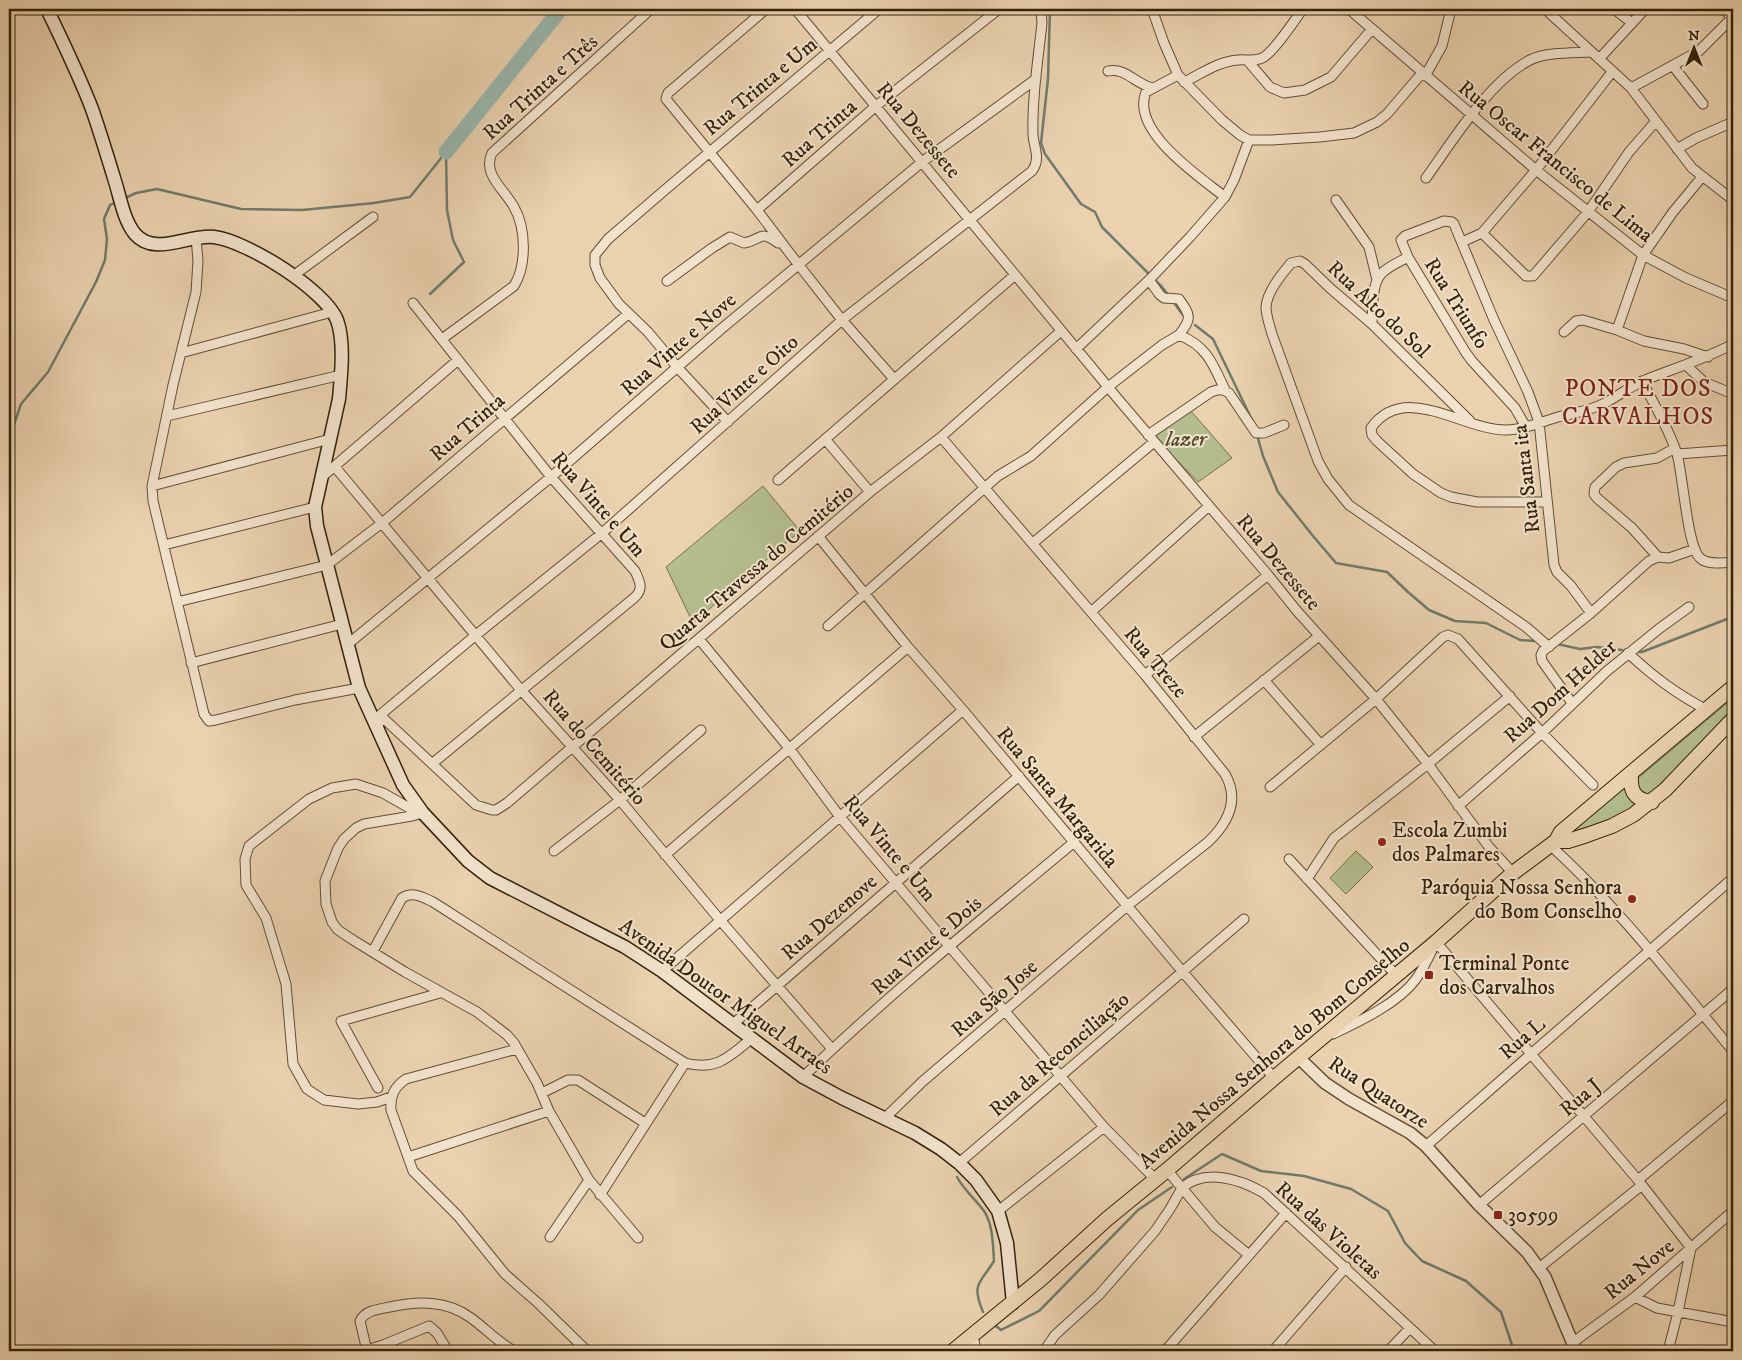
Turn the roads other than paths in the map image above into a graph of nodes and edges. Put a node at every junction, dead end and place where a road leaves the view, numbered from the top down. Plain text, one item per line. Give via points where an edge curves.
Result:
1 (47, 9) edge
2 (651, 9) edge
3 (766, 9) edge
4 (795, 9) edge
5 (879, 9) edge
6 (998, 9) edge
7 (1041, 9) edge
8 (1152, 9) edge
9 (1303, 9) edge
10 (1350, 9) edge
11 (1451, 9) edge
12 (1545, 9) edge
13 (1614, 9) edge
14 (1645, 9) edge
15 (1723, 9) edge
16 (1733, 17) edge
17 (1632, 23) junction
18 (1372, 29) junction
19 (830, 50) junction
20 (1591, 52) junction
21 (1599, 59) junction
22 (1247, 60) junction
23 (1673, 66) junction
24 (1108, 71) dead end
25 (1612, 72) junction
26 (1424, 74) junction
27 (1181, 78) junction
28 (1036, 79) junction
29 (1153, 88) junction
30 (1631, 88) junction
31 (1703, 104) dead end
32 (876, 106) junction
33 (1472, 115) junction
34 (1656, 121) junction
35 (1733, 122) edge
36 (1250, 140) junction
37 (1677, 149) junction
38 (709, 152) junction
39 (922, 162) junction
40 (1536, 170) junction
41 (1702, 177) junction
42 (1426, 178) dead end
43 (1225, 197) junction
44 (1336, 200) dead end
45 (1733, 200) edge
46 (757, 210) junction
47 (1588, 212) junction
48 (373, 218) dead end
49 (969, 218) junction
50 (1454, 224) joint
51 (1482, 233) junction
52 (196, 237) junction
53 (1462, 242) junction
54 (786, 249) junction
55 (1643, 255) junction
56 (1408, 258) junction
57 (798, 264) junction
58 (1015, 275) junction
59 (293, 276) junction
60 (1152, 277) junction
61 (1377, 280) junction
62 (667, 281) dead end
63 (1733, 298) edge
64 (414, 303) dead end
65 (332, 312) junction
66 (628, 314) junction
67 (842, 320) junction
68 (1372, 324) junction
69 (1617, 330) junction
70 (1061, 331) junction
71 (1564, 332) dead end
72 (1179, 335) junction
73 (442, 339) junction
74 (1733, 344) edge
75 (1076, 349) junction
76 (181, 354) junction
77 (1708, 357) junction
78 (458, 360) junction
79 (1687, 366) junction
80 (678, 368) junction
81 (341, 375) junction
82 (894, 379) junction
83 (1642, 381) junction
84 (1108, 387) junction
85 (1225, 390) junction
86 (1733, 394) edge
87 (167, 416) junction
88 (504, 418) junction
89 (1470, 421) junction
90 (728, 422) junction
91 (1539, 422) junction
92 (1284, 425) dead end
93 (1526, 426) junction
94 (941, 436) junction
95 (1151, 438) junction
96 (330, 439) junction
97 (825, 440) junction
98 (1733, 450) edge
99 (1676, 451) junction
100 (335, 467) junction
101 (322, 477) junction
102 (551, 477) junction
103 (778, 480) dead end
104 (152, 486) junction
105 (984, 487) junction
106 (870, 492) junction
107 (1547, 502) junction
108 (1209, 506) junction
109 (315, 507) junction
110 (382, 524) junction
111 (601, 534) junction
112 (818, 536) junction
113 (1033, 543) junction
114 (164, 545) junction
115 (1695, 549) junction
116 (1658, 557) junction
117 (1733, 562) edge
118 (327, 565) junction
119 (1268, 575) junction
120 (429, 578) junction
121 (865, 595) junction
122 (177, 602) junction
123 (1689, 607) dead end
124 (1091, 612) junction
125 (1591, 613) junction
126 (342, 624) junction
127 (828, 626) dead end
128 (476, 635) junction
129 (1319, 636) junction
130 (699, 639) junction
131 (348, 644) junction
132 (908, 647) junction
133 (1549, 647) junction
134 (1628, 653) junction
135 (191, 662) junction
136 (1145, 674) junction
137 (1264, 680) junction
138 (1733, 687) edge
139 (359, 688) junction
140 (521, 690) junction
141 (1510, 696) junction
142 (1376, 699) junction
143 (1572, 703) junction
144 (963, 710) junction
145 (1707, 710) junction
146 (380, 715) junction
147 (1733, 719) edge
148 (378, 730) junction
149 (701, 730) dead end
150 (1542, 732) junction
151 (1194, 737) junction
152 (1321, 745) junction
153 (571, 747) junction
154 (789, 748) junction
155 (432, 763) junction
156 (1428, 764) junction
157 (1631, 773) junction
158 (1018, 776) junction
159 (1593, 785) dead end
160 (1270, 788) dead end
161 (620, 800) junction
162 (1652, 802) junction
163 (1458, 806) junction
164 (421, 814) junction
165 (840, 817) junction
166 (1073, 842) junction
167 (1553, 843) junction
168 (554, 851) dead end
169 (665, 855) junction
170 (1289, 859) dead end
171 (1513, 873) junction
172 (1733, 878) edge
173 (1307, 879) junction
174 (896, 882) junction
175 (1127, 906) junction
176 (1244, 919) dead end
177 (720, 920) junction
178 (1436, 942) junction
179 (950, 947) junction
180 (1650, 950) junction
181 (373, 951) junction
182 (662, 971) junction
183 (1182, 971) junction
184 (1396, 975) junction
185 (776, 985) junction
186 (1733, 989) edge
187 (440, 992) junction
188 (1005, 1012) junction
189 (1704, 1015) junction
190 (733, 1024) junction
191 (752, 1038) junction
192 (1317, 1042) junction
193 (517, 1049) junction
194 (832, 1049) junction
195 (1733, 1050) edge
196 (1531, 1054) junction
197 (1299, 1058) junction
198 (686, 1063) junction
199 (1061, 1076) junction
200 (803, 1077) junction
201 (1274, 1078) junction
202 (378, 1088) dead end
203 (542, 1093) junction
204 (391, 1097) junction
205 (1733, 1101) edge
206 (549, 1111) junction
207 (1584, 1117) junction
208 (886, 1118) junction
209 (645, 1123) junction
210 (1104, 1127) junction
211 (1426, 1146) junction
212 (408, 1157) junction
213 (959, 1163) junction
214 (1167, 1170) junction
215 (588, 1180) junction
216 (1156, 1180) junction
217 (1640, 1182) junction
218 (1182, 1188) junction
219 (600, 1195) junction
220 (1479, 1205) junction
221 (998, 1211) junction
222 (1733, 1211) edge
223 (1286, 1213) junction
224 (550, 1237) dead end
225 (638, 1238) dead end
226 (1691, 1248) junction
227 (1249, 1255) junction
228 (1346, 1268) junction
229 (1539, 1268) junction
230 (1634, 1297) junction
231 (1013, 1303) junction
232 (1678, 1312) junction
233 (1733, 1322) edge
234 (1410, 1328) junction
235 (973, 1335) junction
236 (1574, 1347) edge
237 (366, 1351) edge
238 (448, 1351) edge
239 (514, 1351) edge
240 (587, 1351) edge
241 (953, 1351) edge
242 (976, 1351) edge
243 (1044, 1351) edge
244 (1165, 1351) edge
245 (1273, 1351) edge
246 (1388, 1351) edge
247 (1435, 1351) edge
248 (1668, 1351) edge

1 - 52 main road via 81,82 109,159 124,213 136,235 158,246
2 - 73 street, Rua Trinta e Três via 492,153 488,164 490,171 520,222 520,274 514,286
3 - 38 street via 666,96 667,103
4 - 19 street, Rua Dezessete
5 - 19 street, Rua Trinta e Um
6 - 32 street, Rua Trinta
7 - 28 street
8 - 27 street
9 - 22 street via 1266,56
10 - 18 street, Rua Oscar Francisco de Lima
11 - 26 street via 1442,46
12 - 20 street
13 - 17 street
14 - 17 street
15 - 16 street
16 - 23 street via 1699,52
17 - 21 street
18 - 22 street via 1331,77 1305,90 1284,93 1270,87
18 - 26 street, Rua Oscar Francisco de Lima
19 - 32 street, Rua Dezessete
19 - 38 street, Rua Trinta e Um
20 - 21 street
20 - 33 street via 1529,60 1490,92
21 - 25 street
22 - 27 street via 1224,63
23 - 30 street
23 - 31 street
24 - 29 street via 1119,70
25 - 30 street
25 - 40 street
26 - 33 street, Rua Oscar Francisco de Lima
26 - 36 street via 1387,114 1354,132
27 - 29 street
27 - 36 street via 1222,120
28 - 39 street, Rua Vinte e Nove
28 - 49 street, Rua Vinte e Oito via 1033,134 1037,163 1026,177
29 - 43 street via 1146,92 1144,102 1153,130 1166,148
30 - 34 street
32 - 39 street, Rua Dezessete
32 - 46 street, Rua Trinta
33 - 40 street, Rua Oscar Francisco de Lima
33 - 42 street
34 - 37 street
34 - 47 street via 1629,152
35 - 37 street
36 - 43 street
37 - 41 street
38 - 46 street
38 - 66 street via 608,239 595,255 600,278
39 - 49 street, Rua Dezessete
39 - 57 street, Rua Vinte e Nove
40 - 47 street, Rua Oscar Francisco de Lima
40 - 51 street
41 - 45 street
41 - 55 street
43 - 60 street
44 - 61 street via 1369,247
46 - 54 street
47 - 51 street via 1538,272 1530,277
47 - 55 street, Rua Oscar Francisco de Lima
48 - 59 street
49 - 58 street, Rua Dezessete
49 - 67 street, Rua Vinte e Oito
50 - 53 street, Rua Santa ita
50 - 56 street, Rua Triunfo via 1444,221 1405,236 1401,240
51 - 53 street
52 - 59 main road via 216,237 238,244 274,262
52 - 76 street via 196,292
53 - 91 street, Rua Santa ita
54 - 57 street
54 - 62 street via 768,235 744,243 730,237
55 - 63 street, Rua Oscar Francisco de Lima
55 - 69 street
56 - 61 street via 1385,270
56 - 93 street, Rua Triunfo via 1472,361 1515,408
57 - 67 street
57 - 80 street, Rua Vinte e Nove
58 - 70 street, Rua Dezessete
58 - 82 street
59 - 65 main road
60 - 72 street via 1160,295 1179,299 1189,315 1189,322
60 - 75 street
61 - 68 street
64 - 73 street, Rua Vinte e Um
65 - 76 street
65 - 81 main road via 340,332
66 - 80 street
66 - 88 street, Rua Trinta
67 - 82 street
67 - 90 street, Rua Vinte e Oito
68 - 89 street, Rua Alto do Sol
68 - 133 street, Rua Alto do Sol via 1300,261 1291,263 1268,298 1266,308 1272,334 1318,461 1349,505 1526,627
69 - 71 street via 1583,320 1576,321
69 - 77 street via 1644,342
70 - 75 street, Rua Dezessete
70 - 94 street, Quarta Travessa do Cemitério
72 - 84 street
72 - 85 street via 1198,344 1204,351
73 - 78 street, Rua Vinte e Um
74 - 77 street
75 - 84 street, Rua Dezessete
76 - 87 street
77 - 79 street
78 - 88 street, Rua Vinte e Um
78 - 100 street
79 - 83 street
79 - 86 street via 1704,382
80 - 90 street
80 - 102 street, Rua Vinte e Nove
81 - 87 street
81 - 96 main road
82 - 97 street
83 - 91 street via 1594,408
83 - 99 street
84 - 95 street, Rua Dezessete
84 - 105 street via 1031,456
85 - 92 street via 1258,434
85 - 95 street via 1211,392
87 - 104 street
88 - 102 street, Rua Vinte e Um
88 - 110 street, Rua Trinta
89 - 93 street via 1493,429
89 - 107 street via 1419,407 1402,407 1371,428 1377,441 1413,474 1452,497 1478,502
90 - 111 street, Rua Vinte e Oito
91 - 93 street
91 - 107 street, Rua Santa ita
94 - 105 street, Rua Treze
94 - 106 street, Quarta Travessa do Cemitério
95 - 108 street, Rua Dezessete
95 - 113 street
96 - 101 main road
96 - 104 street
97 - 103 street
97 - 106 street
98 - 99 street
99 - 115 street
99 - 116 street via 1657,458 1624,463 1594,490 1597,498 1632,528
100 - 101 street
100 - 110 street, Rua do Cemitério
101 - 109 main road
102 - 111 street, Rua Vinte e Um
102 - 120 street, Rua Vinte e Nove
104 - 114 street
105 - 113 street, Rua Treze
105 - 121 street
106 - 112 street, Quarta Travessa do Cemitério
107 - 125 street, Rua Santa ita via 1554,565
108 - 119 street, Rua Dezessete
108 - 124 street
109 - 114 street
109 - 118 main road, Avenida Doutor Miguel Arraes
110 - 118 street, Rua Trinta
110 - 120 street, Rua do Cemitério
111 - 128 street, Rua Vinte e Oito
111 - 140 street, Rua Vinte e Um via 635,571 640,591
112 - 121 street, Rua Santa Margarida
112 - 130 street, Quarta Travessa do Cemitério
113 - 124 street, Rua Treze
114 - 122 street
115 - 116 street via 1669,558
115 - 117 street via 1700,559 1705,561
116 - 125 street
118 - 122 street
118 - 126 main road, Avenida Doutor Miguel Arraes
119 - 129 street, Rua Dezessete
119 - 136 street
120 - 128 street, Rua do Cemitério
120 - 131 street, Rua Vinte e Nove
121 - 127 street
121 - 132 street, Rua Santa Margarida
122 - 135 street
123 - 134 street, Rua Dom Helder
124 - 136 street, Rua Treze
125 - 133 street
126 - 131 main road, Avenida Doutor Miguel Arraes
126 - 135 street
128 - 140 street, Rua do Cemitério
128 - 146 street, Rua Vinte e Oito
129 - 137 street
129 - 142 street, Rua Dezessete
130 - 153 street, Quarta Travessa do Cemitério
130 - 154 street, Rua Vinte e Um
131 - 139 main road, Avenida Doutor Miguel Arraes
132 - 144 street, Rua Santa Margarida
132 - 154 street
133 - 143 street via 1541,655 1542,661
134 - 143 street, Rua Dom Helder
134 - 145 street via 1663,684
135 - 139 street via 204,714 210,721
136 - 151 street, Rua Treze
137 - 151 street
137 - 152 street
138 - 145 main road, Avenida Nossa Senhora do Bom Conselho
139 - 148 main road, Avenida Doutor Miguel Arraes
140 - 153 street, Rua do Cemitério
140 - 155 street, Rua Vinte e Um
141 - 142 street via 1454,636 1443,637
141 - 150 street
141 - 156 street
142 - 152 street
142 - 156 street, Rua Dezessete
143 - 150 street, Rua Dom Helder
144 - 158 street, Rua Santa Margarida
144 - 165 street
145 - 157 main road, Avenida Nossa Senhora do Bom Conselho
146 - 148 street
146 - 155 street
147 - 162 main road
148 - 164 main road, Avenida Doutor Miguel Arraes
149 - 161 street
150 - 159 street
150 - 163 street, Rua Dom Helder
151 - 175 street, Rua Treze via 1225,774 1233,801 1218,833
152 - 160 street
153 - 155 street, Quarta Travessa do Cemitério via 496,810 488,810 469,800
153 - 161 street, Rua do Cemitério
154 - 165 street, Rua Vinte e Um
154 - 169 street
156 - 163 street, Rua Dezessete
156 - 173 street via 1334,838
157 - 162 main road via 1633,792 1643,801
157 - 167 main road, Avenida Nossa Senhora do Bom Conselho via 1561,832
158 - 166 street, Rua Santa Margarida
158 - 174 street, Rua Dezenove
161 - 168 street
161 - 169 street, Rua do Cemitério
162 - 167 main road via 1612,826
163 - 171 street, Rua Dezessete
164 - 181 street via 356,828 338,848 325,881 326,904 332,922 338,930
164 - 182 main road, Avenida Doutor Miguel Arraes via 490,878 605,935
164 - 204 street via 383,793 356,784 332,788 309,799 249,846 245,859 246,885 266,918 286,984 294,1064 307,1088 324,1100 349,1103 377,1102
165 - 174 street, Rua Vinte e Um
165 - 177 street
166 - 175 street, Rua Santa Margarida
166 - 179 street, Rua Vinte e Dois
167 - 171 main road, Avenida Nossa Senhora do Bom Conselho
167 - 180 street
169 - 177 street, Rua do Cemitério
170 - 173 street
171 - 178 main road, Avenida Nossa Senhora do Bom Conselho
172 - 180 street, Rua L
173 - 184 street
174 - 179 street, Rua Vinte e Um
174 - 185 street, Rua Dezenove
175 - 183 street, Rua Santa Margarida
175 - 188 street, Rua São Jose
176 - 183 street, Rua da Reconciliação
177 - 182 street
177 - 185 street, Rua do Cemitério
178 - 184 main road, Avenida Nossa Senhora do Bom Conselho
178 - 192 street via 1415,980 1400,994 1378,1010
178 - 196 street
179 - 188 street, Rua Vinte e Um
179 - 194 street, Rua Vinte e Dois
180 - 189 street
180 - 196 street, Rua L
181 - 187 street
181 - 198 street via 402,898 414,894 433,902
182 - 190 main road, Avenida Doutor Miguel Arraes
183 - 199 street, Rua da Reconciliação
183 - 201 street, Rua Santa Margarida
184 - 192 main road, Avenida Nossa Senhora do Bom Conselho
185 - 190 street, Rua Dezenove
185 - 194 street, Rua do Cemitério
186 - 189 street, Rua J
187 - 193 street via 491,1022 507,1035
187 - 202 street via 341,1020
188 - 199 street, Rua Vinte e Um
188 - 208 street, Rua São Jose via 922,1082
189 - 195 street
189 - 207 street, Rua J
190 - 191 main road, Avenida Doutor Miguel Arraes
191 - 198 street via 715,1064 700,1066
191 - 200 main road, Avenida Doutor Miguel Arraes
192 - 197 main road, Avenida Nossa Senhora do Bom Conselho
193 - 203 street
193 - 204 street via 406,1078
194 - 200 street, Rua Vinte e Dois
196 - 207 street
196 - 211 street, Rua L
197 - 201 main road, Avenida Nossa Senhora do Bom Conselho
197 - 211 street, Rua Quatorze via 1324,1083
198 - 209 street
199 - 210 street, Rua Vinte e Um
199 - 213 street, Rua da Reconciliação
200 - 208 main road, Avenida Doutor Miguel Arraes
201 - 214 main road, Avenida Nossa Senhora do Bom Conselho
203 - 206 street
203 - 209 street via 568,1080 578,1080
204 - 212 street via 391,1110
205 - 217 street
206 - 212 street
206 - 215 street
207 - 217 street
207 - 220 street, Rua J
208 - 213 main road, Avenida Doutor Miguel Arraes
209 - 219 street
210 - 216 street, Rua Vinte e Um
210 - 221 street
211 - 220 street, Rua Quatorze
212 - 240 street via 413,1171 458,1216 500,1270
213 - 221 main road, Avenida Doutor Miguel Arraes
214 - 216 main road, Avenida Nossa Senhora do Bom Conselho
214 - 218 street
215 - 219 street
215 - 224 street
216 - 231 main road, Avenida Nossa Senhora do Bom Conselho
217 - 226 street
217 - 229 street
218 - 223 street, Rua das Violetas via 1198,1179 1240,1182 1264,1193
218 - 227 street via 1215,1227
218 - 243 street via 1155,1231 1099,1295 1055,1335
219 - 225 street
220 - 229 street, Rua Quatorze
221 - 231 main road, Avenida Doutor Miguel Arraes via 1007,1243
222 - 226 street
223 - 227 street
223 - 228 street, Rua das Violetas
226 - 230 street, Rua Nove
226 - 232 street, Rua Nove
227 - 244 street
228 - 234 street, Rua das Violetas
228 - 245 street
229 - 236 street, Rua Quatorze
230 - 232 street via 1656,1308
230 - 236 street, Rua Nove
231 - 235 main road, Avenida Nossa Senhora do Bom Conselho
232 - 233 street
232 - 248 street, Rua Nove
234 - 246 street
234 - 247 street, Rua das Violetas
235 - 241 main road, Avenida Nossa Senhora do Bom Conselho
235 - 242 street
237 - 238 street via 429,1326
237 - 239 street via 360,1321 364,1315 383,1308 420,1303 459,1310

